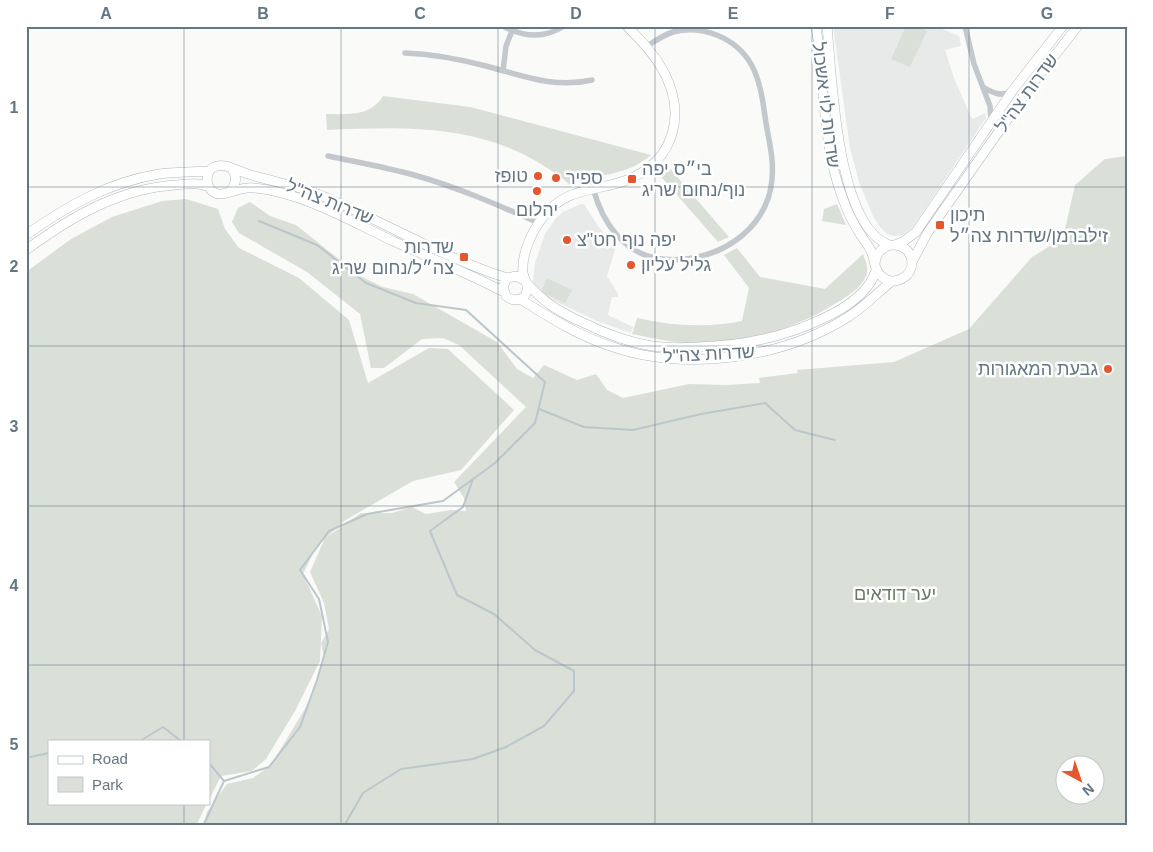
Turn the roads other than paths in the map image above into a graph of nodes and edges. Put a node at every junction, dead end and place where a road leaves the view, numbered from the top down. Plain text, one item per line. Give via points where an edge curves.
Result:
1 (503, 26) edge
2 (564, 26) edge
3 (627, 26) edge
4 (815, 26) edge
5 (827, 26) edge
6 (965, 26) edge
7 (1063, 26) edge
8 (1078, 26) edge
9 (512, 31) junction
10 (646, 46) junction
11 (405, 53) dead end
12 (503, 71) junction
13 (592, 80) dead end
14 (983, 87) junction
15 (1015, 88) junction
16 (990, 123) junction
17 (328, 156) dead end
18 (232, 169) junction
19 (209, 171) junction
20 (209, 187) junction
21 (593, 188) junction
22 (230, 191) junction
23 (539, 223) junction
24 (26, 235) edge
25 (892, 245) junction
26 (26, 250) edge
27 (525, 254) junction
28 (912, 262) junction
29 (876, 267) junction
30 (508, 278) junction
31 (525, 281) junction
32 (892, 281) junction
33 (504, 292) junction
34 (520, 299) junction

1 - 9 street
2 - 9 street via 536,36
3 - 10 main road
4 - 29 main road, שדרות לוי אשכול via 833,168 847,210 872,252
5 - 25 main road, שדרות לוי אשכול via 838,136 846,176 870,230 878,240
6 - 14 street
7 - 15 main road, שדרות צה"ל
8 - 28 main road, שדרות צה"ל via 1032,83 932,227
9 - 12 street via 506,46
10 - 21 main road via 662,69 672,93 674,121 671,139 662,155 639,174
10 - 21 street via 672,32 701,30 722,37 740,50 758,80 762,98 772,167 767,200 758,219 736,240 709,254 674,260 643,254 622,240 598,207
11 - 12 street via 456,59
12 - 13 street via 556,83
14 - 15 street via 1001,95
14 - 16 street via 991,110
15 - 16 main road, שדרות צה"ל
16 - 25 main road, שדרות צה"ל via 916,232
17 - 23 street via 431,180
18 - 19 main road via 220,165
18 - 22 main road via 236,178
18 - 30 main road, שדרות צה"ל via 320,195 478,268
19 - 20 main road via 206,179
19 - 24 main road via 158,174 114,186 74,204
20 - 22 main road via 221,194
20 - 26 main road via 199,184 159,186 118,198 72,219
21 - 23 main road via 563,199
22 - 33 main road, שדרות צה"ל via 258,188 309,202
23 - 27 main road
25 - 28 main road via 907,251
25 - 29 main road via 880,251
27 - 30 main road via 518,269
27 - 31 main road
28 - 32 main road via 905,277
29 - 31 main road, שדרות צה"ל via 865,291 826,318 777,337 712,347 663,347 615,336 555,310
29 - 32 main road via 881,277
30 - 31 main road via 518,276
30 - 33 main road via 503,285
31 - 34 main road via 527,291
32 - 34 main road, שדרות צה"ל via 848,317 810,337 759,353 713,358 662,358 611,347 564,326
33 - 34 main road via 510,299

